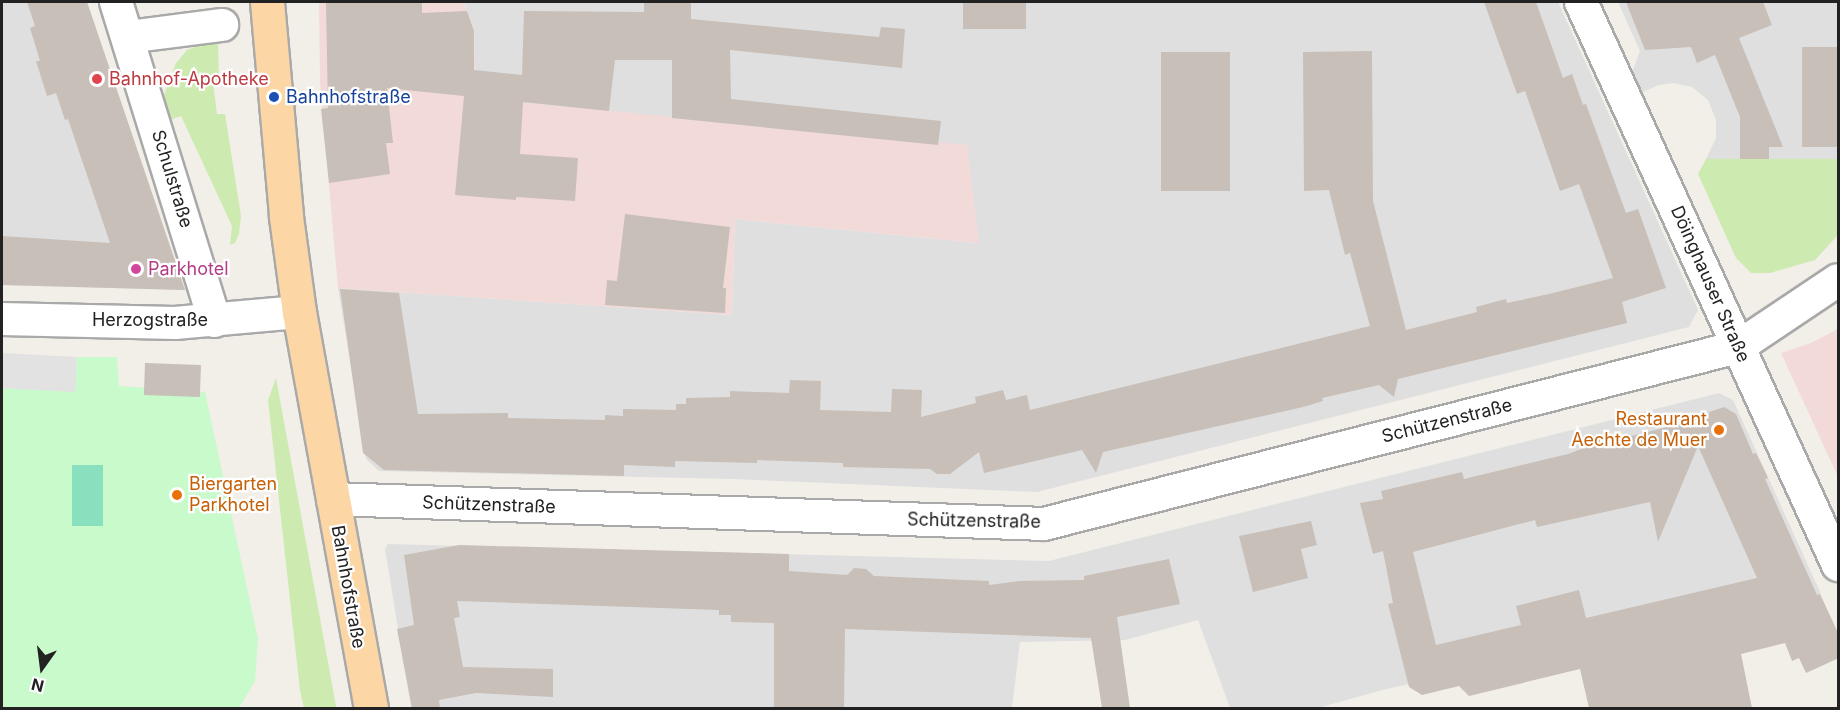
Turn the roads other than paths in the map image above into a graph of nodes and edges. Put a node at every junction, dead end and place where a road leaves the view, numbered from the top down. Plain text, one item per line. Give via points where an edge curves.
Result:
1 (116, 2) edge
2 (267, 2) edge
3 (1581, 2) edge
4 (222, 25) dead end
5 (128, 37) junction
6 (1839, 280) edge
7 (299, 312) junction
8 (2, 319) edge
9 (215, 321) junction
10 (1738, 346) junction
11 (333, 499) junction
12 (1839, 566) edge
13 (371, 708) edge

1 - 5 street, Schulstraße
2 - 7 main road, Bahnhofstraße via 286,217
3 - 10 street, Döinghauser Straße
4 - 5 street
5 - 9 street, Schulstraße
6 - 10 street, Schützenstraße
7 - 9 street, Herzogstraße
7 - 11 main road, Bahnhofstraße
8 - 9 street, Herzogstraße
10 - 11 street, Schützenstraße via 1044,524
10 - 12 street, Döinghauser Straße
11 - 13 main road, Bahnhofstraße

